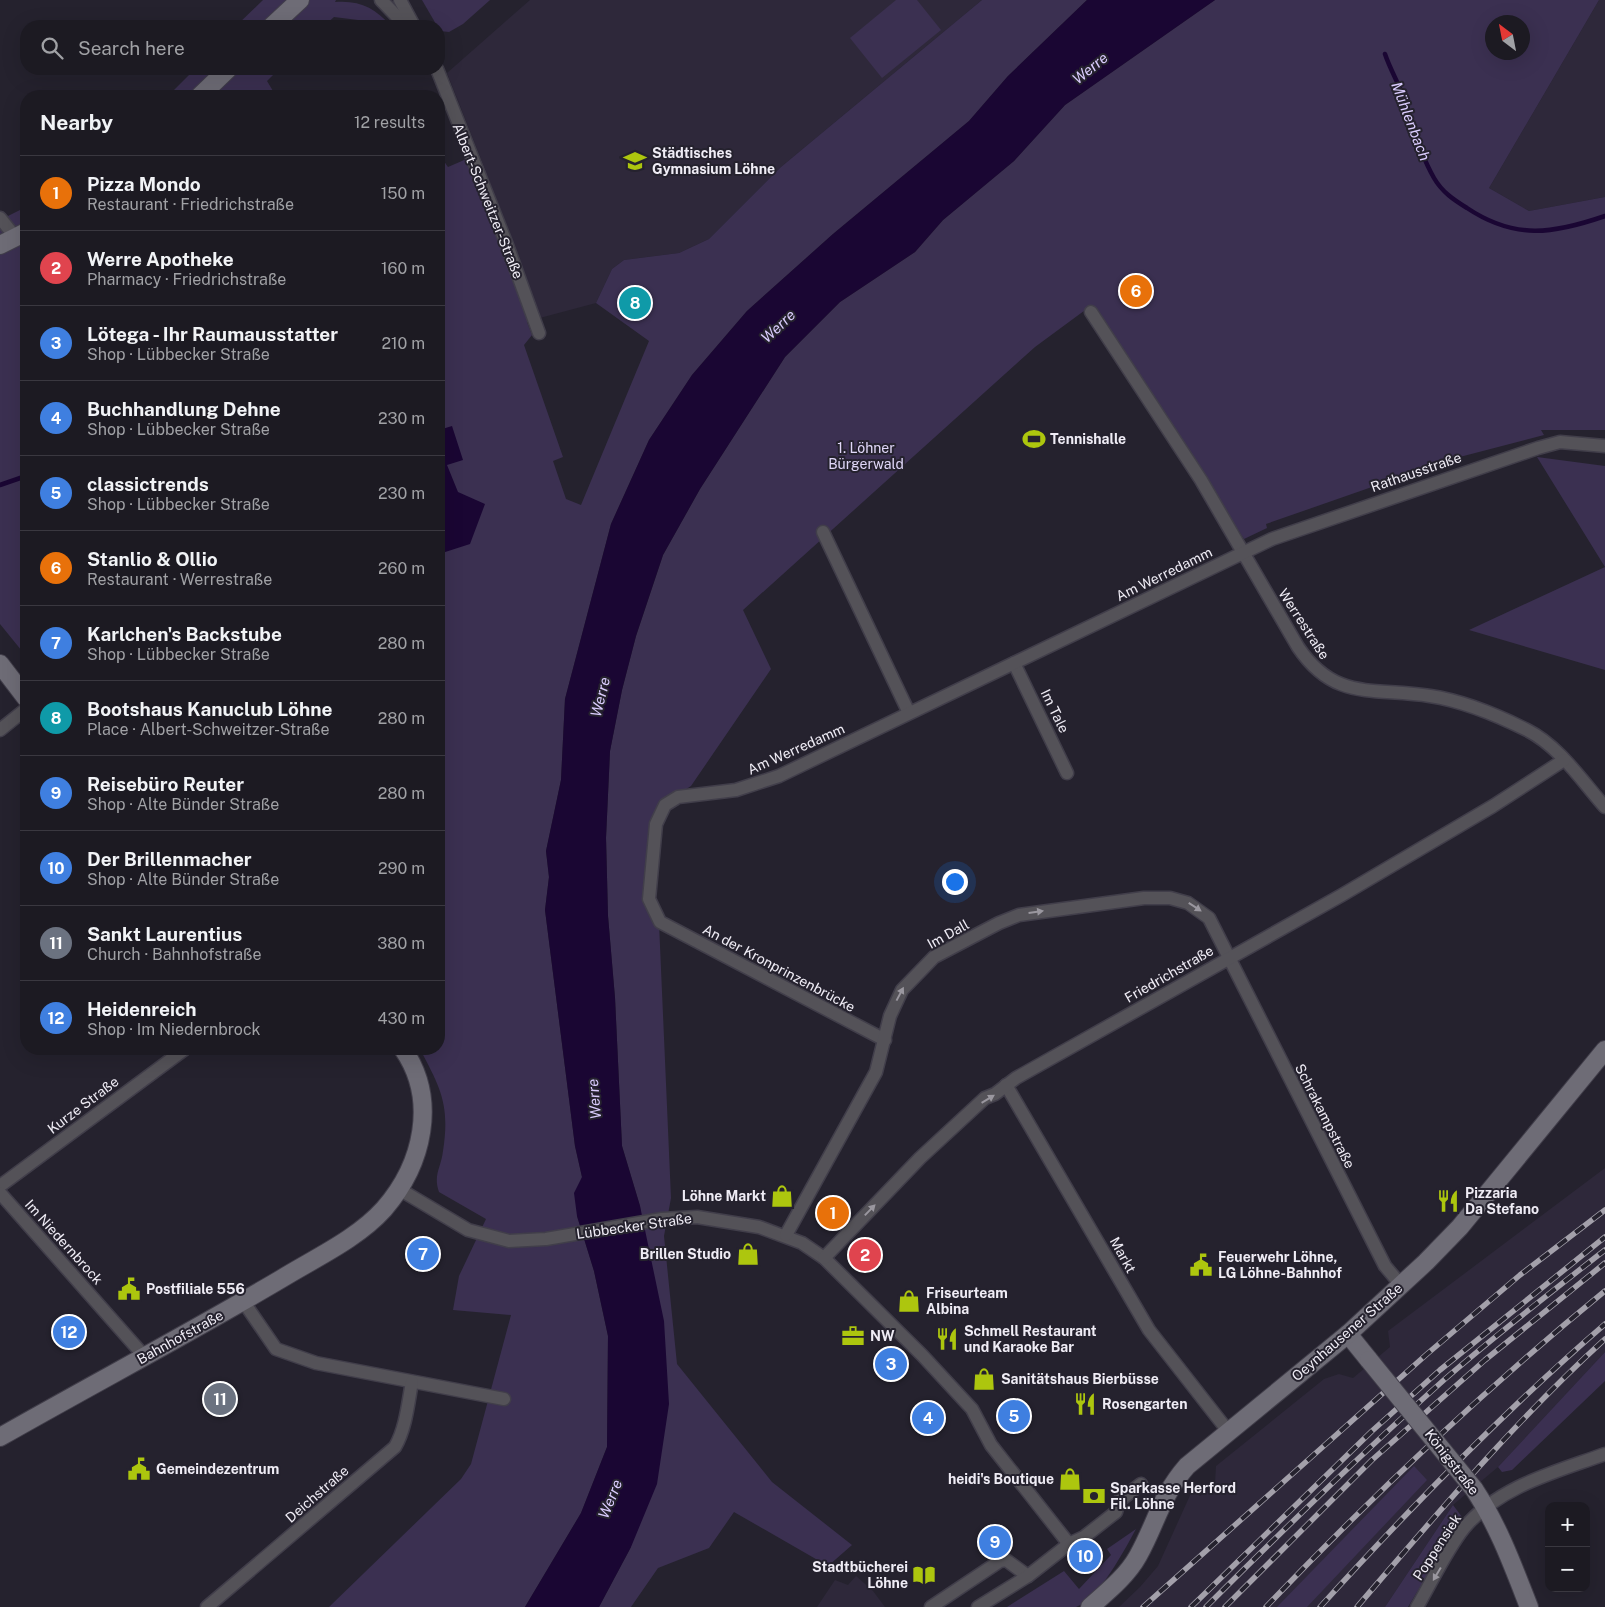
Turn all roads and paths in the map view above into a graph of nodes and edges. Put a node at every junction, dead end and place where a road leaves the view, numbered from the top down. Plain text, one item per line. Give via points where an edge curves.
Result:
1 (300, 0) edge
2 (380, 0) edge
3 (400, 0) edge
4 (278, 20) edge
5 (400, 20) edge
6 (411, 20) edge
7 (222, 75) edge
8 (439, 75) edge
9 (206, 90) edge
10 (0, 218) edge
11 (20, 234) edge
12 (20, 235) edge
13 (0, 245) edge
14 (1091, 312) dead end
15 (538, 333) dead end
16 (1605, 446) edge
17 (823, 532) dead end
18 (1242, 552) junction
19 (1014, 663) junction
20 (0, 664) edge
21 (20, 690) edge
22 (909, 713) junction
23 (20, 714) edge
24 (0, 730) edge
25 (1564, 760) junction
26 (1067, 773) dead end
27 (1605, 808) edge
28 (660, 922) joint
29 (1228, 958) junction
30 (885, 1040) junction
31 (1605, 1050) edge
32 (177, 1055) edge
33 (407, 1055) edge
34 (1006, 1085) junction
35 (0, 1186) edge
36 (399, 1189) junction
37 (0, 1193) edge
38 (786, 1235) junction
39 (824, 1258) junction
40 (1401, 1285) junction
41 (243, 1301) junction
42 (1348, 1334) junction
43 (145, 1357) junction
44 (412, 1382) junction
45 (504, 1398) dead end
46 (1228, 1431) junction
47 (0, 1437) edge
48 (1605, 1454) edge
49 (1141, 1484) dead end
50 (1486, 1506) junction
51 (1069, 1544) junction
52 (1028, 1576) junction
53 (207, 1607) edge
54 (931, 1607) edge
55 (978, 1607) edge
56 (1090, 1607) edge
57 (1417, 1607) edge
58 (1528, 1607) edge

1 - 4 main road
2 - 5 street
3 - 6 street
7 - 9 main road
8 - 15 street, Albert-Schweitzer-Straße
10 - 11 street
12 - 13 main road
14 - 18 street, Werrestraße via 1201,480
16 - 18 street, Rathausstraße via 1560,442 1538,448 1353,510
17 - 22 street
18 - 19 street, Am Werredamm
18 - 25 street, Werrestraße via 1298,647 1318,672 1350,688 1455,701 1528,730 1544,740
19 - 22 street, Am Werredamm
19 - 26 street, Im Tale
20 - 21 main road
22 - 28 street, Am Werredamm via 779,776 736,790 678,797 665,805 656,824 649,899
23 - 24 street
25 - 27 street, Werrestraße
25 - 29 street, Friedrichstraße via 1342,895
28 - 30 street, An der Kronprinzenbrücke
30 -> 29 street, Im Dall via 890,1016 902,990 920,970 934,957 1019,915 1144,898 1170,898 1188,902 1209,918
29 - 34 street, Friedrichstraße
29 - 40 street, Schrakampstraße via 1385,1266
30 - 38 street, Im Dall via 876,1072
31 - 40 main road, Oeynhausener Straße via 1460,1227
32 - 35 street, Kurze Straße
33 - 36 main road via 416,1071 421,1090 422,1114 418,1154
39 -> 34 street, Friedrichstraße via 920,1158 985,1098
34 - 46 street, Markt via 1145,1324
36 - 38 street, Lübbecker Straße via 468,1230 509,1240 546,1239 662,1219 697,1217
36 - 41 main road, Bahnhofstraße via 383,1210 362,1228
37 - 43 street, Im Niedernbrock
38 - 39 street, Lübbecker Straße
39 - 51 street, Lübbecker Straße via 972,1409 991,1445
40 - 42 main road, Oeynhausener Straße
41 - 43 main road, Bahnhofstraße
41 - 44 street via 276,1349 316,1363
42 - 46 main road, Oeynhausener Straße
42 - 50 main road, Königstraße, bridge
43 - 47 main road, Bahnhofstraße
44 - 45 street
44 - 53 street, Deichstraße via 405,1421 395,1446
46 - 56 main road, Oeynhausener Straße via 1172,1483 1138,1556 1123,1576
48 - 50 street, Poppensiek via 1515,1488
49 - 51 street via 1119,1501 1116,1512 1084,1537
50 -> 57 street, Poppensiek via 1464,1528
50 - 58 main road, Königstraße
51 - 52 street
52 - 54 street via 1006,1560 1000,1561
52 - 55 street

